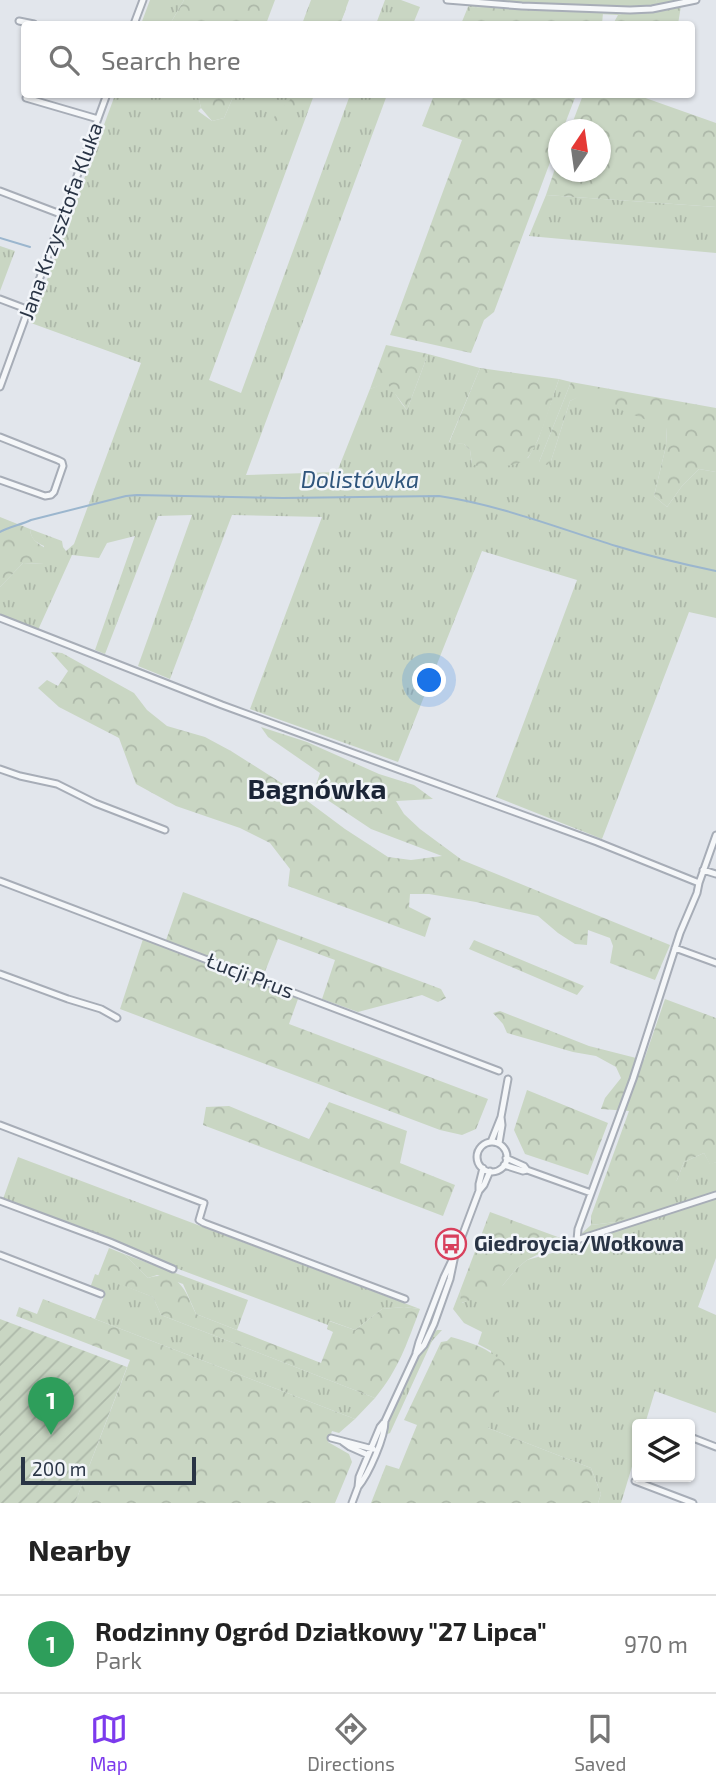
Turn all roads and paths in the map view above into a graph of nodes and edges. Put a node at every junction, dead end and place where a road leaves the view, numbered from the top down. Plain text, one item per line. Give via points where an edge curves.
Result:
1 (143, 0) edge
2 (447, 0) edge
3 (696, 0) edge
4 (135, 21) edge
5 (26, 98) dead end
6 (106, 98) edge
7 (99, 119) junction
8 (0, 191) edge
9 (63, 215) junction
10 (0, 299) edge
11 (29, 310) junction
12 (1, 383) edge
13 (0, 437) edge
14 (0, 480) edge
15 (0, 618) edge
16 (0, 769) edge
17 (165, 830) dead end
18 (716, 835) edge
19 (703, 870) junction
20 (716, 874) edge
21 (0, 881) edge
22 (699, 883) junction
23 (675, 948) junction
24 (716, 963) edge
25 (0, 974) edge
26 (117, 1018) dead end
27 (499, 1072) dead end
28 (508, 1079) dead end
29 (501, 1117) junction
30 (0, 1125) edge
31 (491, 1142) junction
32 (499, 1143) junction
33 (505, 1161) junction
34 (483, 1168) junction
35 (490, 1171) junction
36 (479, 1191) junction
37 (591, 1193) junction
38 (716, 1195) edge
39 (0, 1201) edge
40 (0, 1255) edge
41 (173, 1269) dead end
42 (102, 1294) dead end
43 (405, 1299) dead end
44 (331, 1437) dead end
45 (695, 1439) edge
46 (343, 1442) junction
47 (716, 1447) edge
48 (373, 1449) junction
49 (370, 1456) junction
50 (638, 1482) edge
51 (352, 1503) edge
52 (693, 1503) edge

1 - 4 street
2 - 3 street via 630,10
5 - 7 street
6 - 7 street, Jana Krzysztofa Kluka
7 - 9 street, Jana Krzysztofa Kluka
8 - 9 street
9 - 11 street, Jana Krzysztofa Kluka
10 - 11 street
11 - 12 street, Jana Krzysztofa Kluka
13 - 14 street via 63,466 51,495
15 - 22 street
16 - 17 street via 57,784
18 - 19 street
19 - 20 street
19 - 22 street
21 - 27 street, Łucji Prus
22 - 23 street
23 - 24 street
23 - 37 street via 634,1079
25 - 26 street
28 - 29 street
29 - 31 street
29 - 32 street
30 - 43 street via 204,1203 199,1220 204,1223
31 - 32 street
31 - 34 street via 478,1152
32 - 33 street
33 - 35 street via 498,1170
33 - 37 street
34 - 35 street
34 - 36 street
35 - 36 street
36 - 48 street via 431,1320
37 - 38 street via 577,1240
39 - 41 street
40 - 42 street
44 - 46 street
45 - 47 street
46 - 48 street
46 - 49 street
48 - 49 street
49 - 51 street via 365,1479
50 - 52 street

